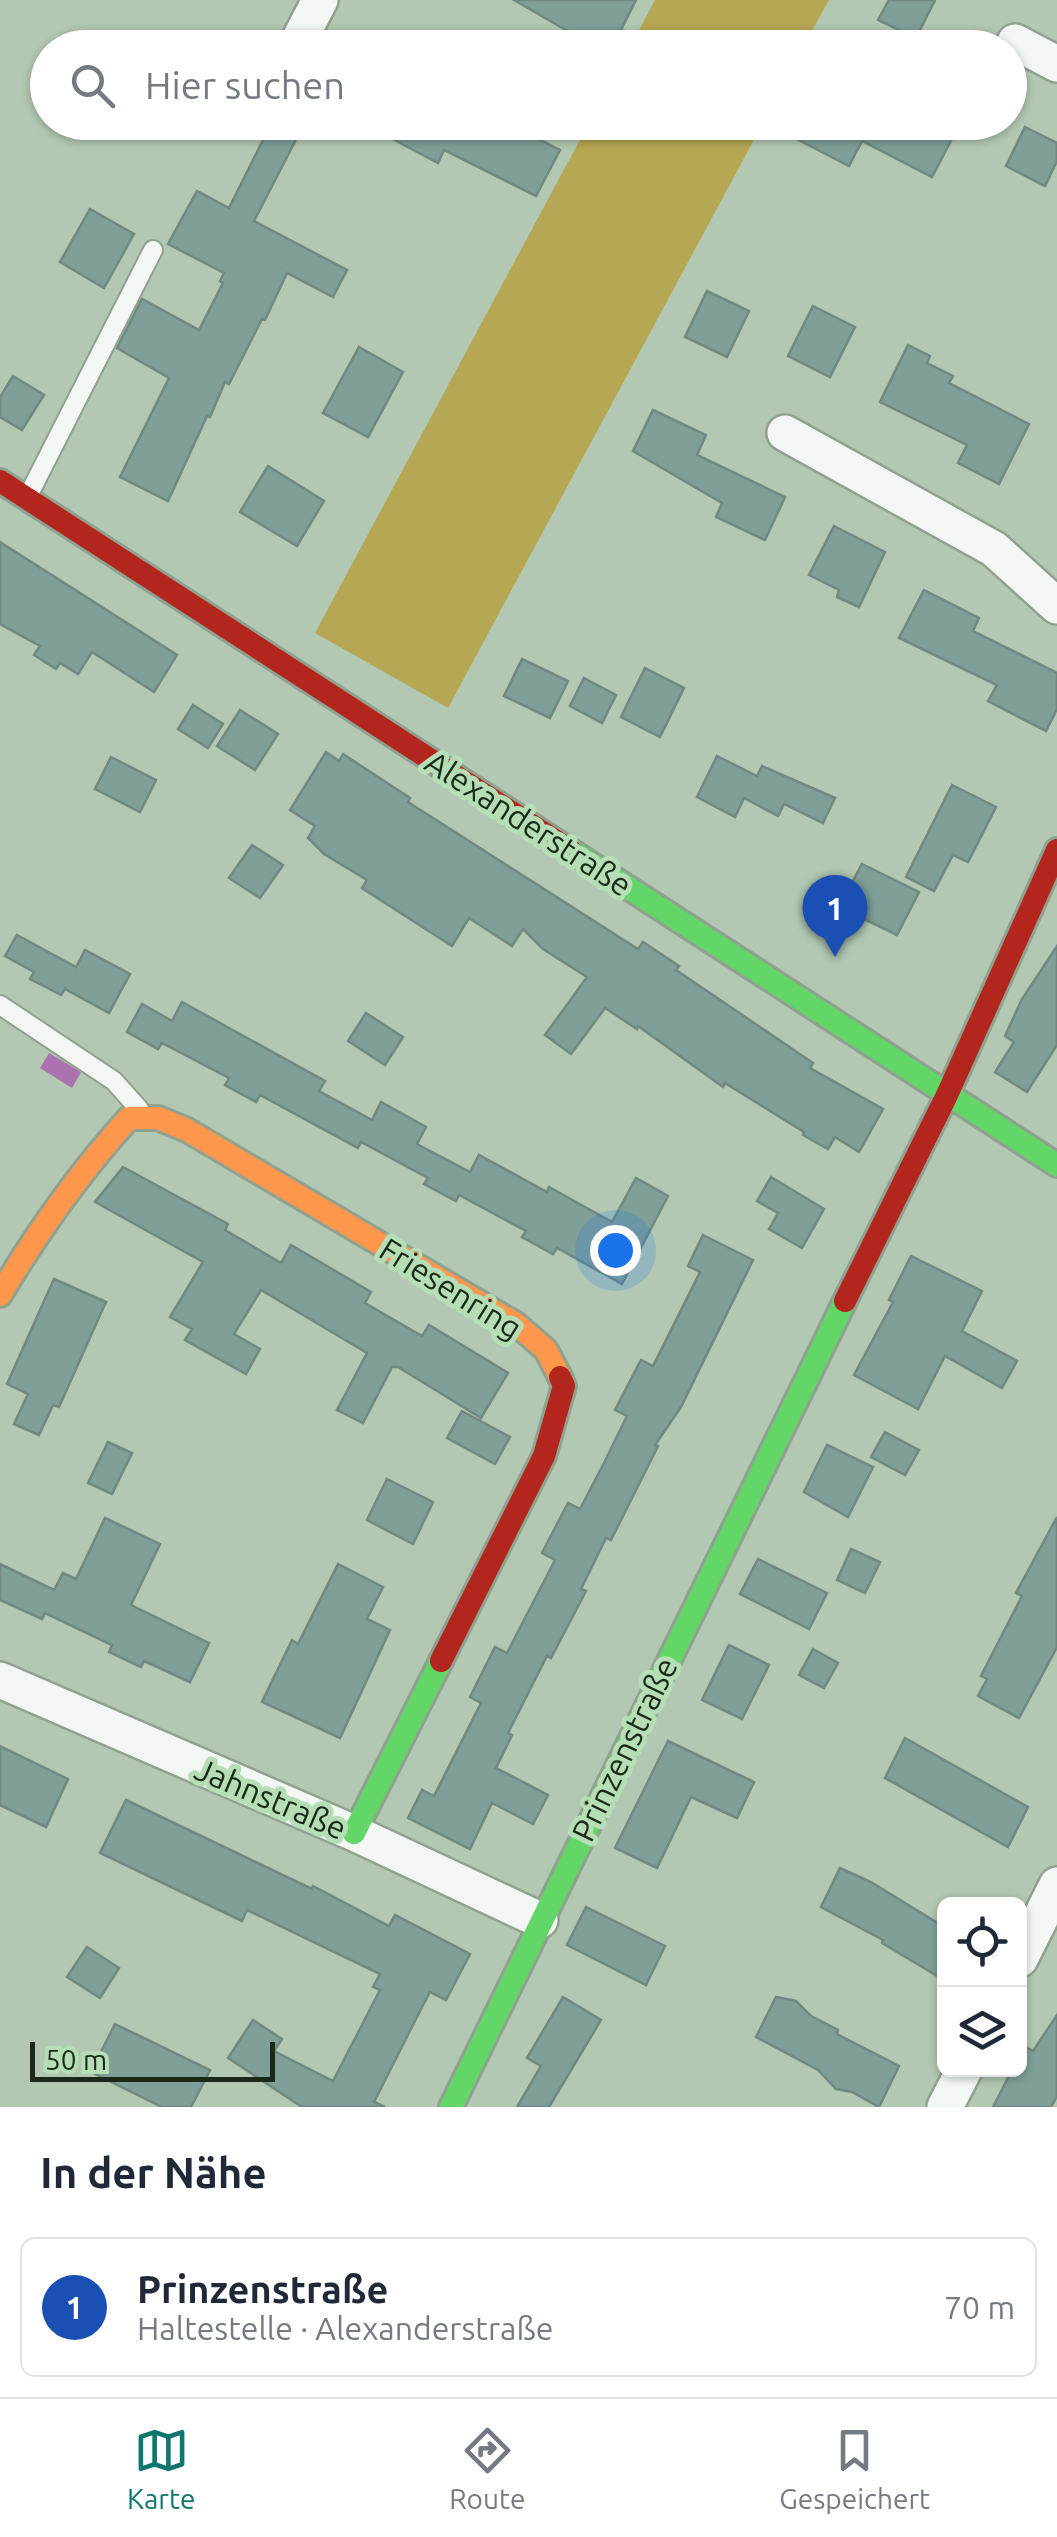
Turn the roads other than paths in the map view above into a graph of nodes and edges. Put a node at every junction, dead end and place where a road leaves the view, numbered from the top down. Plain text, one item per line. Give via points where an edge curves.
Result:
1 (320, 0) edge
2 (304, 30) edge
3 (1027, 49) edge
4 (1057, 64) edge
5 (153, 250) dead end
6 (784, 433) dead end
7 (0, 481) edge
8 (27, 498) junction
9 (1057, 606) edge
10 (1057, 850) edge
11 (0, 1006) edge
12 (947, 1094) junction
13 (147, 1118) junction
14 (1057, 1164) edge
15 (0, 1295) edge
16 (0, 1680) edge
17 (354, 1833) junction
18 (1057, 1885) edge
19 (540, 1920) junction
20 (1027, 1946) edge
21 (960, 2077) edge
22 (451, 2107) edge
23 (945, 2107) edge

1 - 2 street
3 - 4 street
5 - 8 lane
6 - 9 street via 994,548
7 - 8 street, Alexanderstraße
8 - 12 street, Alexanderstraße
10 - 12 street, Prinzenstraße
11 - 13 lane via 114,1081
12 - 14 street, Alexanderstraße
12 - 19 street, Prinzenstraße
13 - 15 street via 129,1118 87,1163
13 - 17 street, Friesenring via 188,1130 516,1324 546,1350 564,1386 544,1456
16 - 17 street, Jahnstraße
17 - 19 street, Jahnstraße
18 - 20 street
19 - 22 street, Prinzenstraße
21 - 23 street

